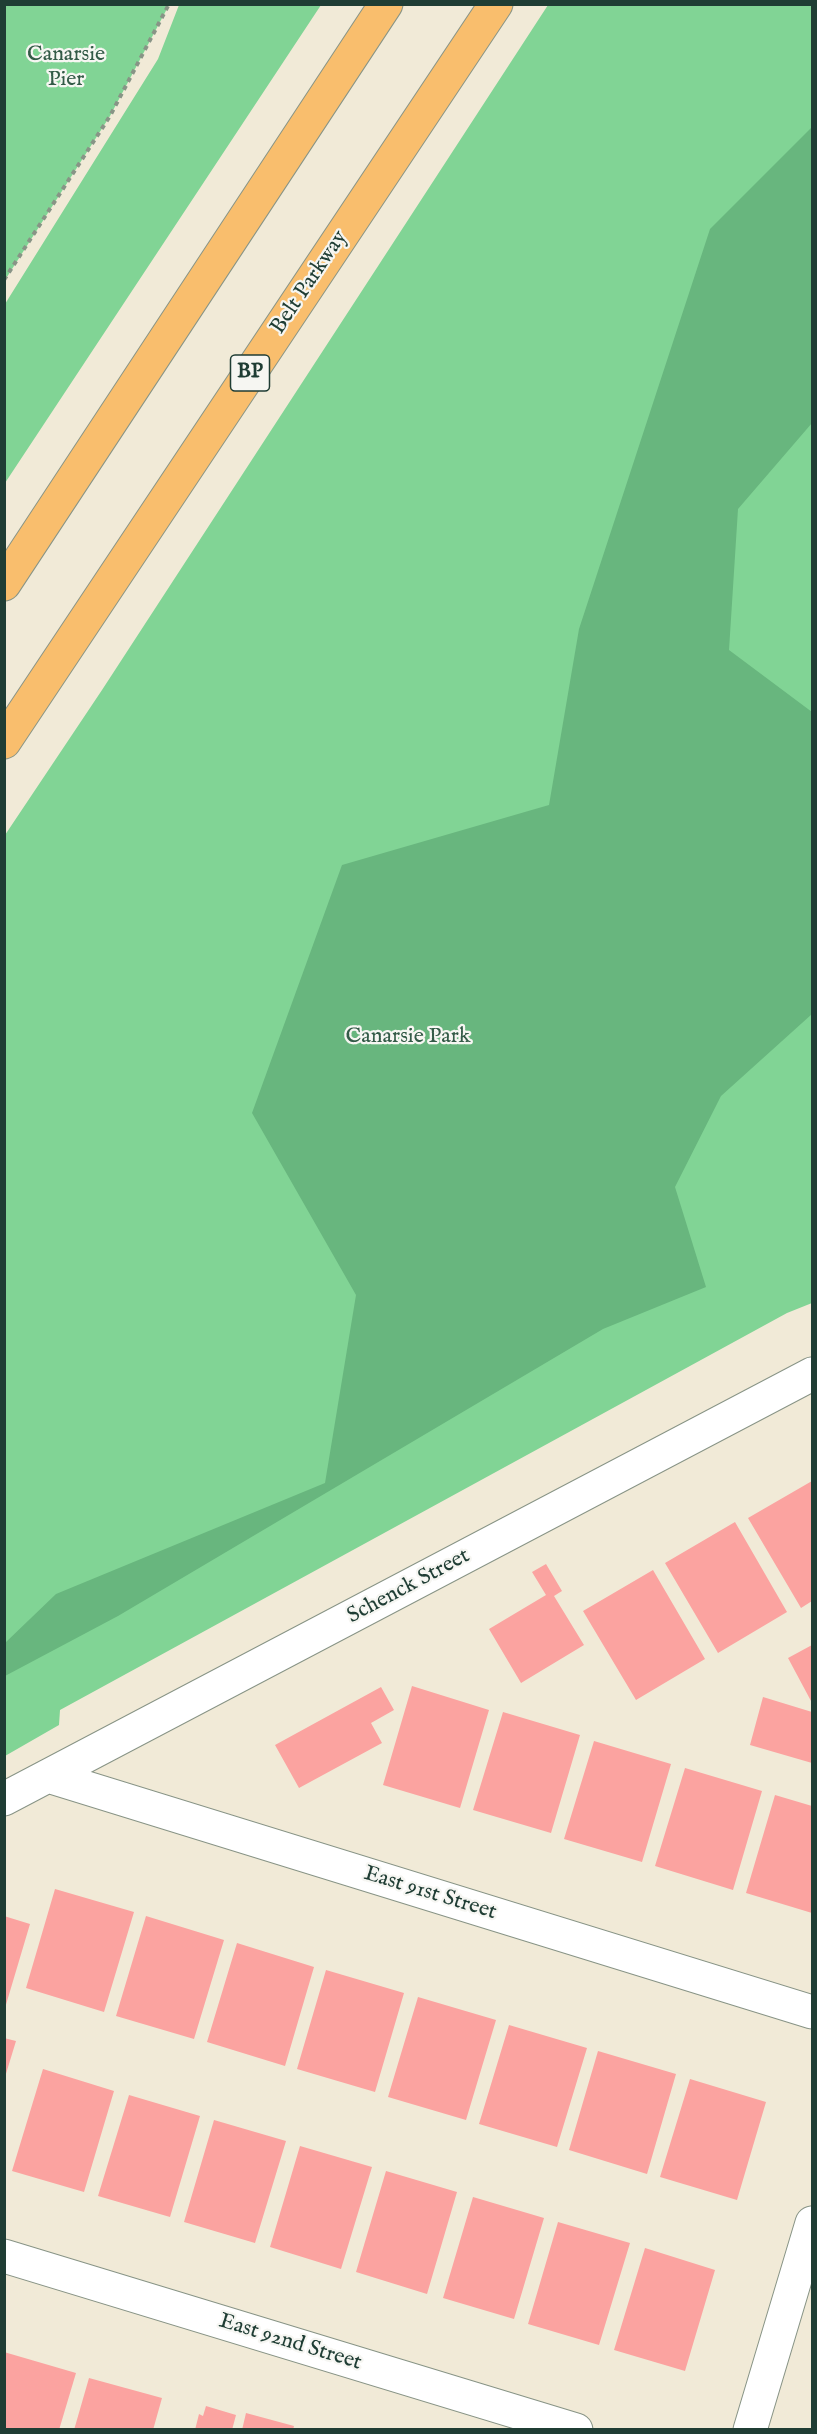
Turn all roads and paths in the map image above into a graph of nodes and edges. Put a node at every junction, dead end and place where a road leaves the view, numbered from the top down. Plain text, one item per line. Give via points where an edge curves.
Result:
1 (169, 4) edge
2 (386, 4) edge
3 (496, 4) edge
4 (4, 280) edge
5 (4, 584) edge
6 (4, 742) edge
7 (813, 1374) edge
8 (48, 1776) junction
9 (4, 1799) edge
10 (813, 2012) edge
11 (813, 2223) edge
12 (4, 2256) edge
13 (576, 2430) edge
14 (750, 2430) edge

1 - 4 path via 110,116
2 - 5 highway
3 - 6 highway, Belt Parkway / BP
7 - 8 street, Schenck Street
8 - 9 street, Schenck Street
8 - 10 street, East 91st Street
11 - 14 street
12 - 13 street, East 92nd Street

